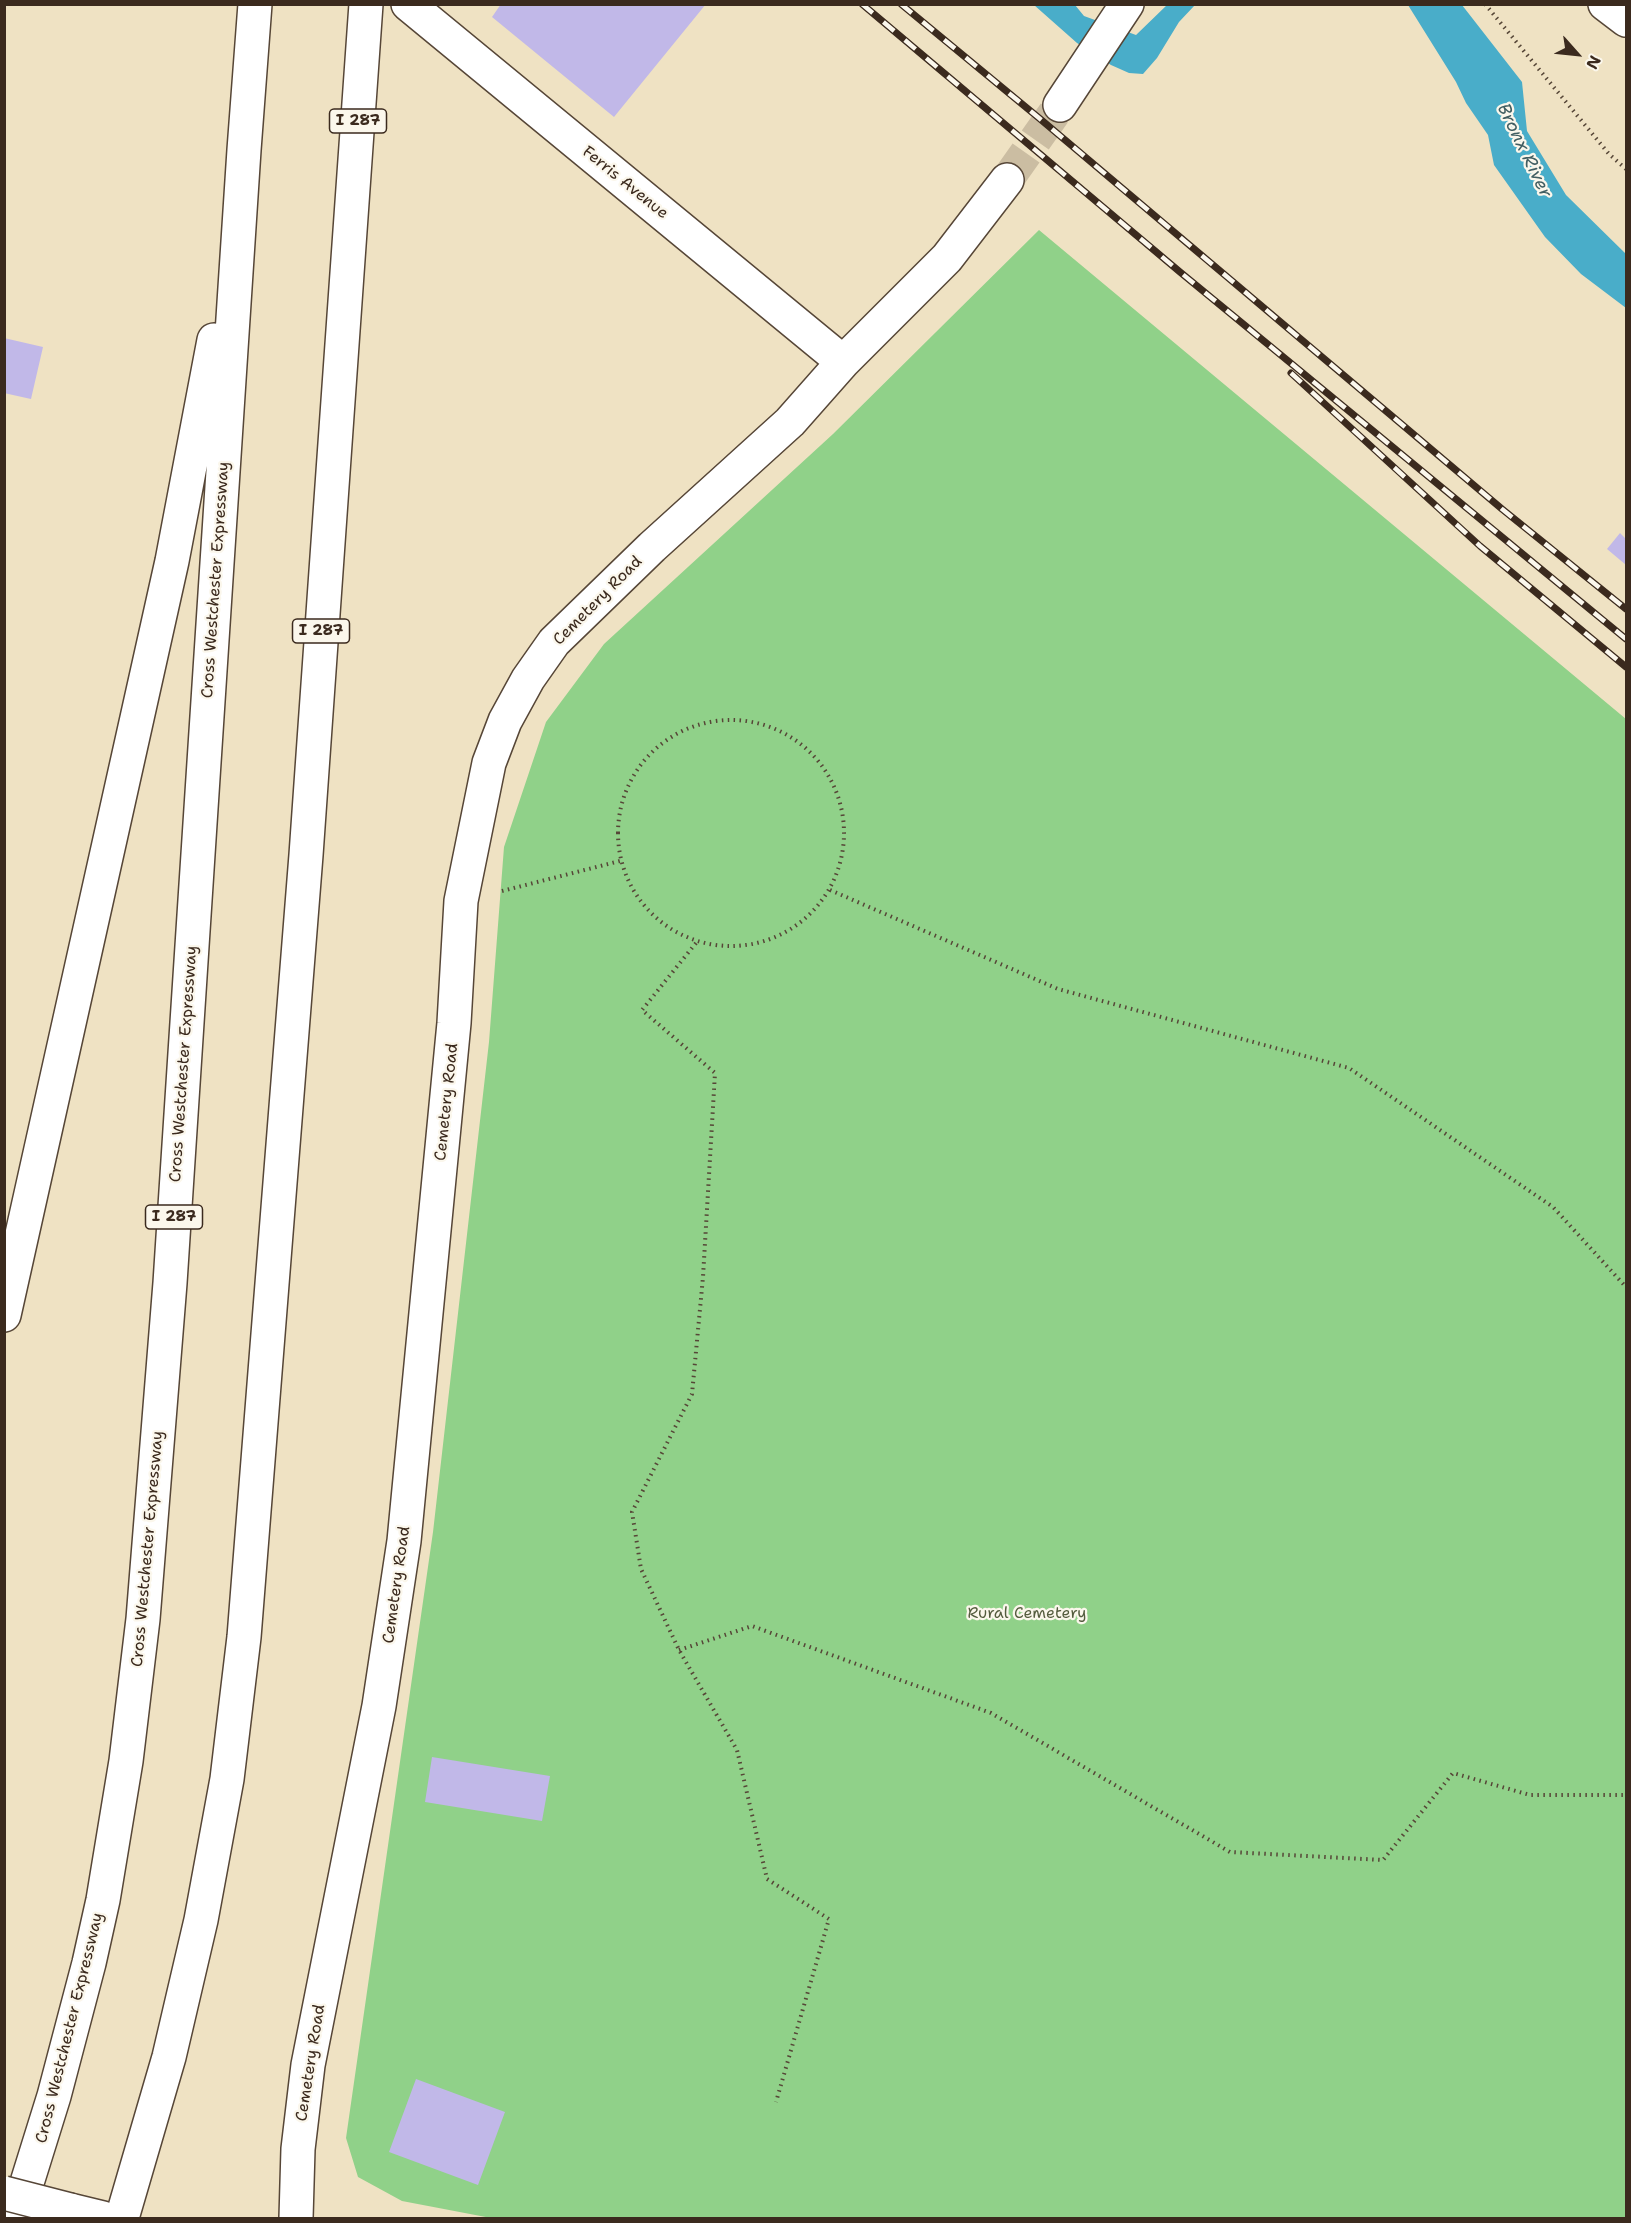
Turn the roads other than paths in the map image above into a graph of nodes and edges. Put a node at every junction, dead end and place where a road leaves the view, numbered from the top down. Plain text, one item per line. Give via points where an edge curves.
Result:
1 (255, 4) edge
2 (366, 4) edge
3 (408, 4) edge
4 (1127, 4) edge
5 (1605, 4) edge
6 (1626, 20) edge
7 (1060, 105) tunnel mouth
8 (1007, 180) tunnel mouth
9 (240, 202) junction
10 (843, 362) junction
11 (4, 1315) edge
12 (4, 2193) edge
13 (16, 2218) edge
14 (103, 2218) edge
15 (122, 2218) edge
16 (296, 2218) edge

1 - 9 main road, Cross Westchester Expressway / I 287
2 - 15 main road, I 287 via 274,1276 241,1668 227,1779 201,1920 169,2057
3 - 10 main road, Ferris Avenue
4 - 7 main road
5 - 6 main road
8 - 10 main road, Cemetery Road via 946,258
9 - 11 main road via 172,561
9 - 13 main road, Cross Westchester Expressway / I 287 via 170,1282 135,1692 115,1831 91,1952 54,2096
10 - 16 main road, Cemetery Road via 790,422 554,642 505,721 489,763 461,901 454,1023 404,1541 379,1706 308,2065 298,2150
12 - 14 main road, bridge

